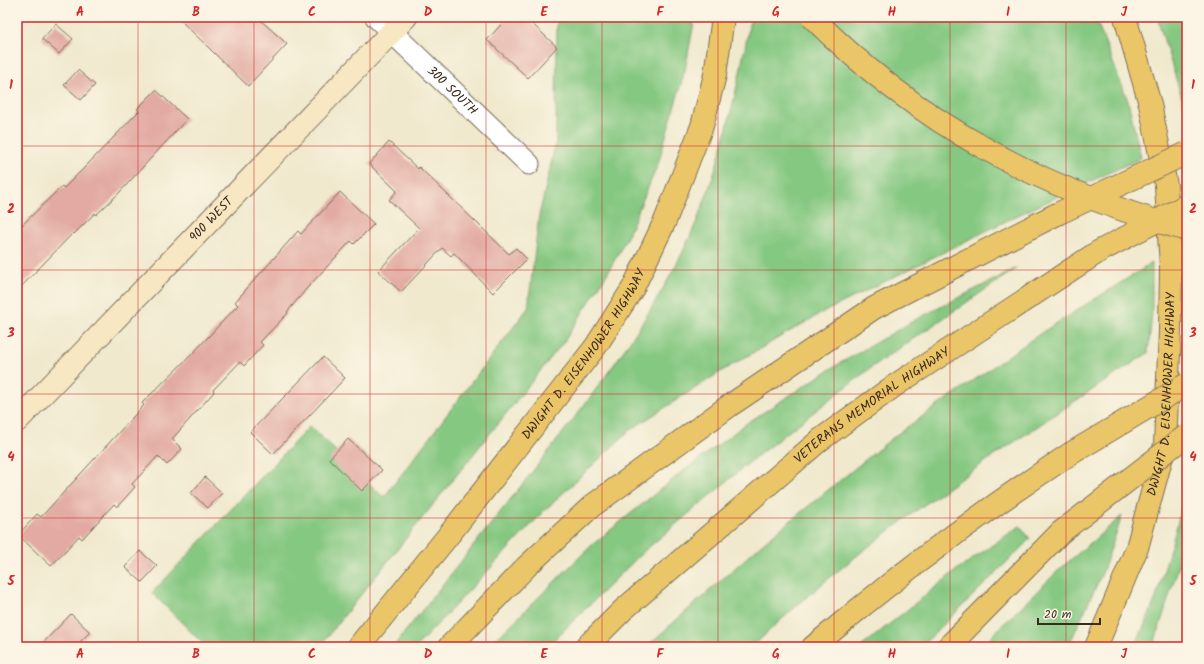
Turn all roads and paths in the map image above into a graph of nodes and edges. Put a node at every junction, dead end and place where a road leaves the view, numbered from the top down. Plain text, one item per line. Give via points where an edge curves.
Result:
1 (723, 17) edge
2 (812, 17) edge
3 (1125, 17) edge
4 (391, 22) edge
5 (1187, 153) edge
6 (529, 164) dead end
7 (1187, 205) edge
8 (1187, 230) edge
9 (1187, 384) edge
10 (17, 421) edge
11 (1187, 435) edge
12 (358, 647) edge
13 (448, 647) edge
14 (586, 647) edge
15 (813, 647) edge
16 (948, 647) edge
17 (1096, 647) edge

1 - 12 highway, DWIGHT D. EISENHOWER HIGHWAY via 715,75 702,126 665,221 633,288 596,346
2 - 8 highway, bridge via 911,102 948,128 997,156 1134,215
3 - 17 highway, DWIGHT D. EISENHOWER HIGHWAY via 1150,104 1166,185 1171,267 1165,444 1137,548
4 - 6 street, 300 SOUTH
4 - 10 main road, 900 WEST
5 - 13 highway, bridge via 1057,214 874,308 729,406 592,506 526,567
7 - 14 highway, VETERANS MEMORIAL HIGHWAY, bridge via 1098,252 894,386 820,440 623,610
9 - 15 highway, bridge via 1070,454 1001,500 930,551
11 - 16 highway, bridge via 1061,532

